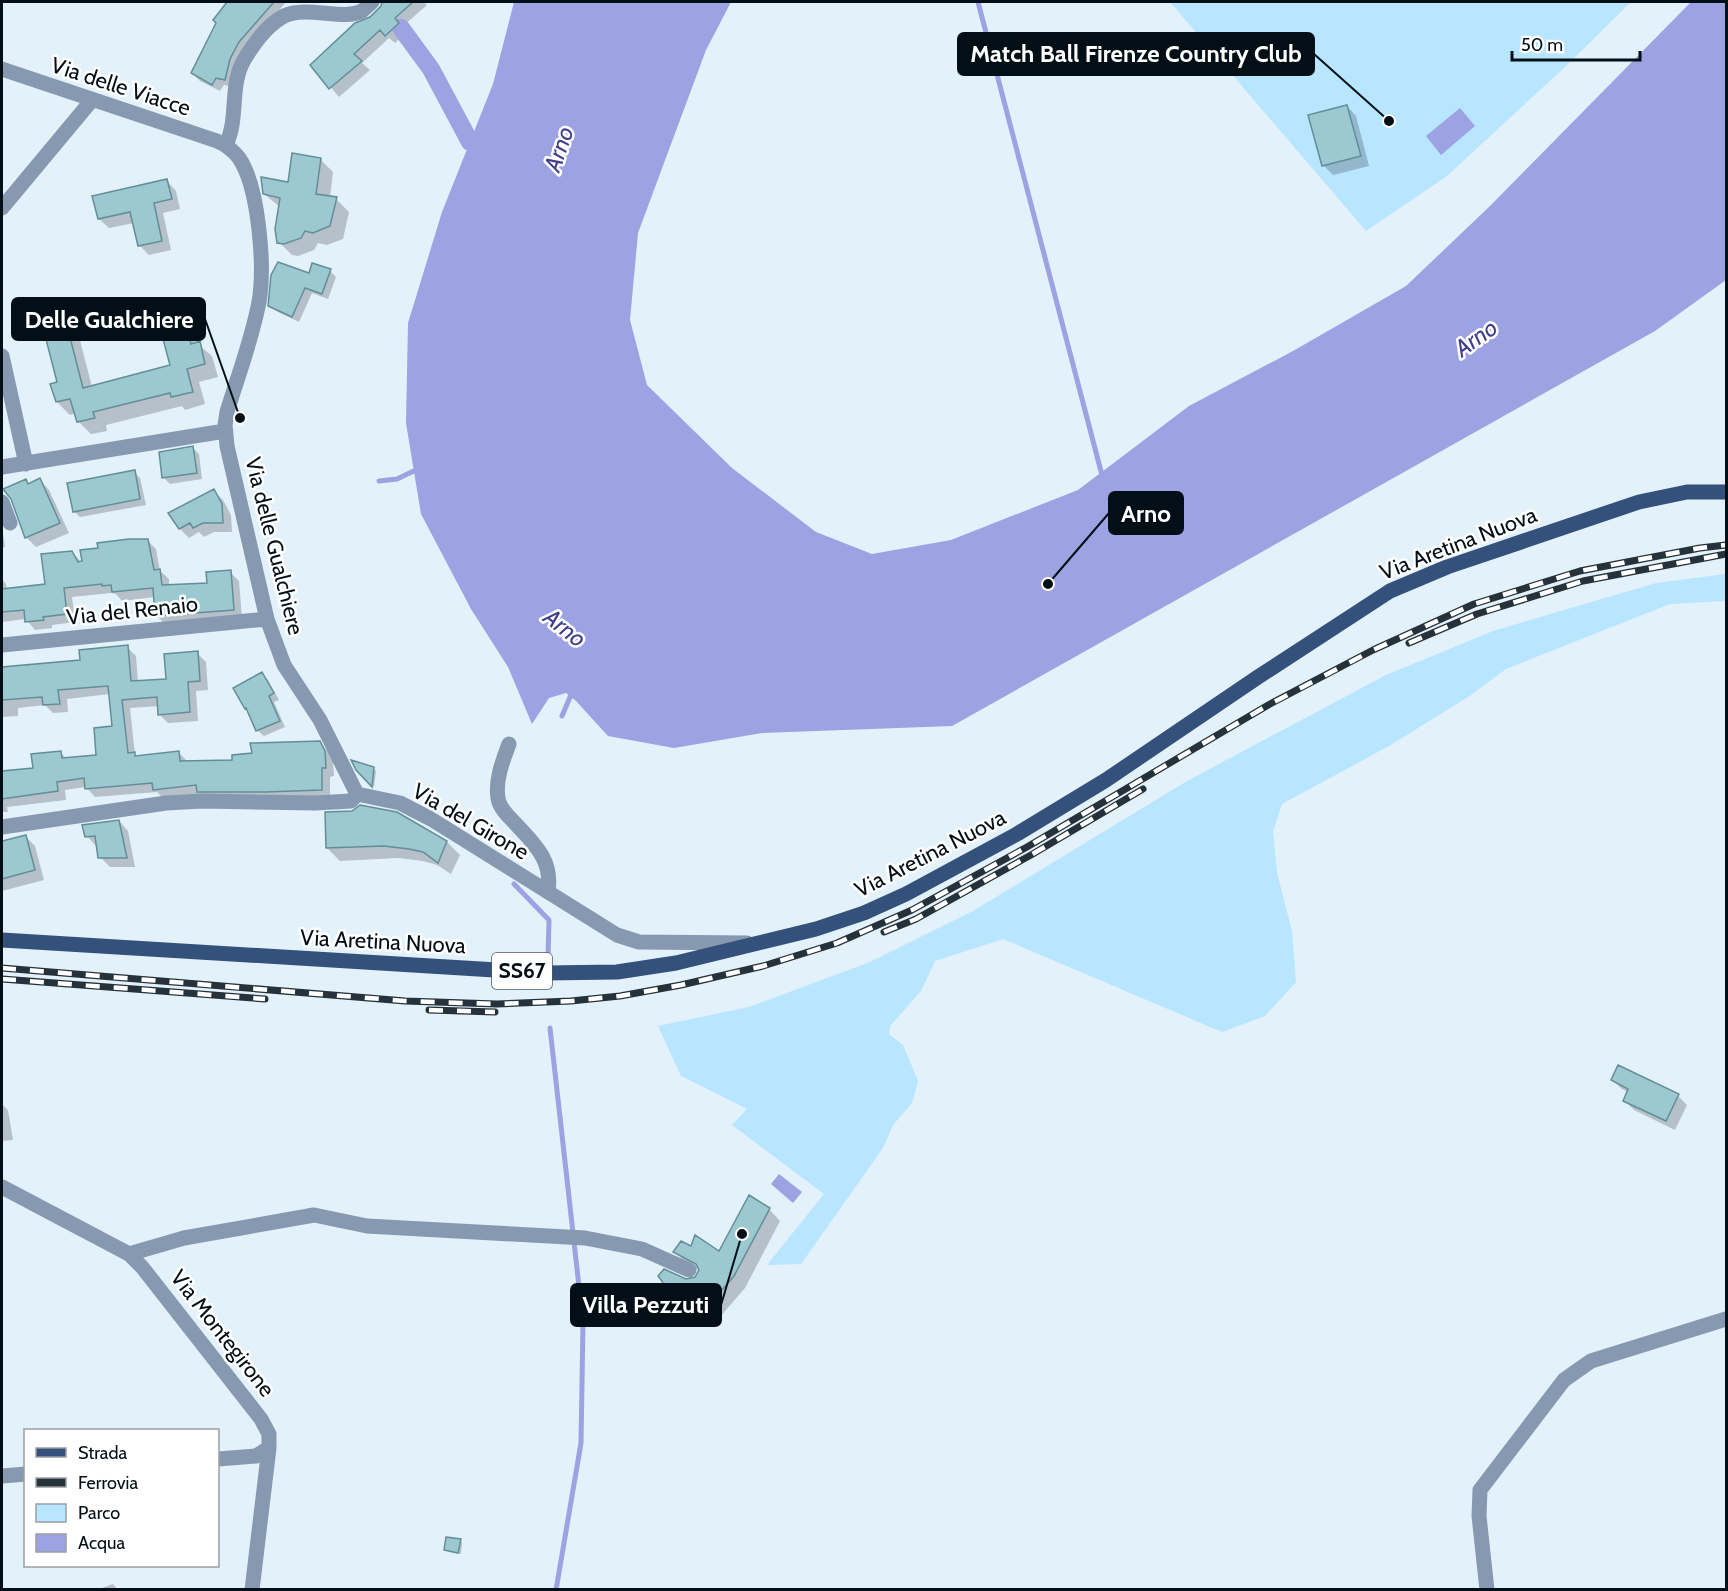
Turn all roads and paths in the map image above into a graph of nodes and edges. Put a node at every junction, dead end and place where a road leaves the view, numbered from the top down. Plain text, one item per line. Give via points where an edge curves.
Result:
1 (372, 2) edge
2 (2, 69) edge
3 (92, 100) junction
4 (226, 145) junction
5 (2, 208) edge
6 (2, 356) edge
7 (225, 431) junction
8 (26, 464) junction
9 (2, 467) edge
10 (1726, 492) edge
11 (2, 502) edge
12 (10, 523) dead end
13 (267, 619) junction
14 (2, 645) edge
15 (509, 744) dead end
16 (357, 794) junction
17 (2, 827) edge
18 (548, 892) junction
19 (2, 940) edge
20 (762, 943) junction
21 (2, 1187) edge
22 (129, 1254) junction
23 (689, 1270) dead end
24 (1726, 1319) edge
25 (269, 1448) junction
26 (219, 1459) edge
27 (24, 1474) edge
28 (2, 1476) edge
29 (252, 1590) edge
30 (1487, 1590) edge

1 - 4 street via 361,12 304,12 286,15 274,23 243,62
2 - 3 street, Via delle Viacce
3 - 4 street, Via delle Viacce
3 - 5 street
4 - 7 street, Via delle Gualchiere via 242,162 253,196 260,286
6 - 8 street
7 - 8 street, Via delle Gualchiere
7 - 13 street, Via delle Gualchiere
8 - 9 street, Via delle Gualchiere
10 - 20 main road, Via Aretina Nuova / SS67 via 1688,492 1639,502 1412,580 1370,603 1124,768 1017,834 864,913
11 - 12 street
13 - 14 street, Via del Renaio
13 - 16 street, Via delle Gualchiere via 284,665 320,720
15 - 18 street via 501,765 498,799 548,865
16 - 17 street, Via del Girone via 351,801 315,803 166,803
16 - 18 street, Via del Girone via 399,803 423,814
18 - 20 street, Via del Girone via 625,939
19 - 20 main road, Via Aretina Nuova / SS67 via 545,973 617,972
21 - 22 street, Via Montegirone
22 - 23 street via 184,1238 314,1215 367,1226 585,1238 642,1249
22 - 25 street, Via Montegirone via 261,1419 269,1434
24 - 30 street via 1591,1361 1564,1380 1480,1490
25 - 26 street via 256,1456
25 - 29 street, Via Montegirone
27 - 28 street

